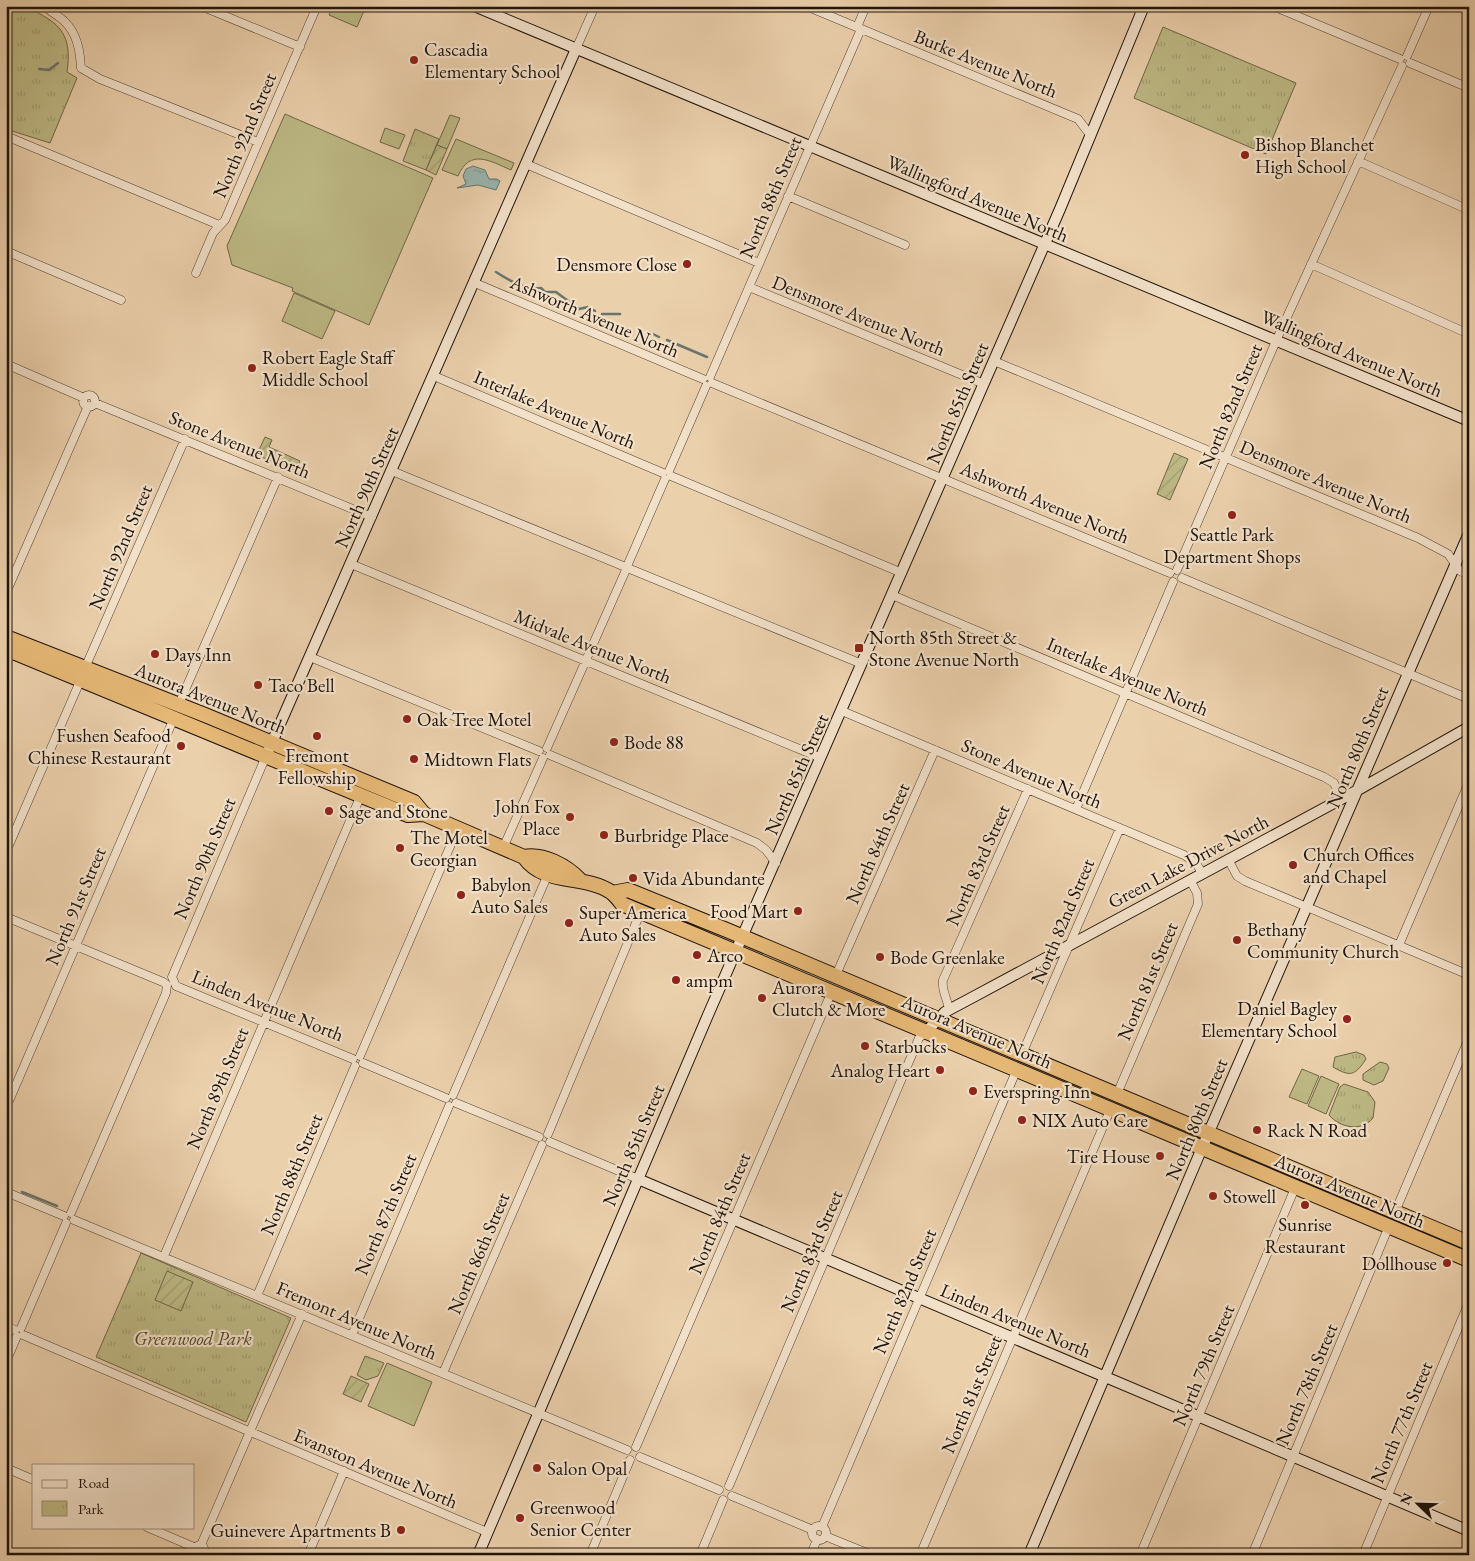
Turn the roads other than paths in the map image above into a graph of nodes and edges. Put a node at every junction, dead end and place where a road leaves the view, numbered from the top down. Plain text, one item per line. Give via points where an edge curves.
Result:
1 (45, 6) edge
2 (200, 6) edge
3 (317, 6) edge
4 (474, 6) edge
5 (595, 6) edge
6 (806, 6) edge
7 (866, 6) edge
8 (1144, 6) edge
9 (1272, 6) edge
10 (1429, 6) edge
11 (859, 28) junction
12 (300, 47) junction
13 (576, 49) junction
14 (1405, 61) junction
15 (1469, 88) edge
16 (6, 136) edge
17 (1091, 136) junction
18 (258, 142) junction
19 (810, 147) junction
20 (1358, 161) junction
21 (526, 164) junction
22 (788, 196) junction
23 (1469, 210) edge
24 (219, 226) junction
25 (1044, 244) junction
26 (905, 245) dead end
27 (6, 251) edge
28 (760, 263) junction
29 (1311, 264) junction
30 (196, 273) dead end
31 (475, 282) junction
32 (749, 287) junction
33 (121, 300) dead end
34 (1469, 334) edge
35 (1276, 341) junction
36 (994, 361) junction
37 (6, 364) edge
38 (434, 376) junction
39 (708, 381) junction
40 (984, 384) junction
41 (91, 405) junction
42 (1469, 421) edge
43 (185, 439) junction
44 (1226, 457) junction
45 (392, 472) junction
46 (667, 475) junction
47 (278, 477) junction
48 (944, 478) junction
49 (372, 517) junction
50 (1469, 533) edge
51 (351, 564) junction
52 (1455, 564) junction
53 (626, 568) junction
54 (1174, 571) junction
55 (902, 574) junction
56 (1469, 575) edge
57 (1182, 578) junction
58 (1173, 582) junction
59 (6, 594) edge
60 (892, 595) junction
61 (6, 637) edge
62 (6, 649) edge
63 (310, 657) junction
64 (586, 660) junction
65 (862, 664) junction
66 (1409, 672) junction
67 (83, 674) junction
68 (1126, 692) junction
69 (120, 696) junction
70 (157, 696) junction
71 (1469, 699) edge
72 (179, 704) junction
73 (842, 710) junction
74 (174, 718) junction
75 (1469, 727) edge
76 (272, 742) junction
77 (935, 750) junction
78 (545, 753) junction
79 (266, 756) junction
80 (821, 758) junction
81 (1469, 782) edge
82 (1028, 789) junction
83 (1358, 790) junction
84 (361, 795) junction
85 (1341, 798) junction
86 (1076, 809) junction
87 (424, 814) junction
88 (458, 828) junction
89 (1120, 828) junction
90 (503, 848) junction
91 (6, 852) edge
92 (524, 856) junction
93 (1228, 859) junction
94 (776, 863) junction
95 (1202, 873) junction
96 (548, 874) junction
97 (580, 880) junction
98 (1190, 880) junction
99 (612, 893) junction
100 (1307, 907) junction
101 (641, 911) junction
102 (6, 917) edge
103 (744, 937) junction
104 (1070, 944) junction
105 (76, 945) junction
106 (1399, 945) junction
107 (736, 952) junction
108 (836, 975) junction
109 (1469, 975) edge
110 (170, 984) junction
111 (829, 997) junction
112 (944, 1015) junction
113 (263, 1021) junction
114 (927, 1031) junction
115 (1469, 1038) edge
116 (1022, 1054) junction
117 (357, 1061) junction
118 (1017, 1069) junction
119 (1117, 1094) junction
120 (451, 1100) junction
121 (6, 1108) edge
122 (1111, 1108) junction
123 (1208, 1134) junction
124 (545, 1140) junction
125 (1202, 1148) junction
126 (638, 1179) junction
127 (1295, 1188) junction
128 (6, 1192) edge
129 (1395, 1212) junction
130 (69, 1218) junction
131 (734, 1220) junction
132 (1390, 1226) junction
133 (1469, 1243) edge
134 (164, 1256) junction
135 (825, 1258) junction
136 (1469, 1260) edge
137 (256, 1296) junction
138 (919, 1298) junction
139 (1469, 1302) edge
140 (302, 1314) junction
141 (6, 1326) edge
142 (19, 1332) junction
143 (352, 1335) junction
144 (1013, 1338) junction
145 (6, 1362) edge
146 (443, 1373) junction
147 (1105, 1377) junction
148 (538, 1412) junction
149 (1199, 1418) junction
150 (250, 1432) junction
151 (636, 1447) junction
152 (627, 1450) junction
153 (640, 1457) junction
154 (1294, 1458) junction
155 (630, 1460) junction
156 (6, 1468) edge
157 (344, 1471) junction
158 (32, 1479) edge
159 (729, 1486) junction
160 (719, 1490) junction
161 (732, 1496) junction
162 (1388, 1498) junction
163 (723, 1500) junction
164 (822, 1527) junction
165 (149, 1528) edge
166 (813, 1530) junction
167 (1469, 1531) edge
168 (487, 1532) junction
169 (825, 1536) junction
170 (817, 1539) junction
171 (200, 1551) edge
172 (212, 1555) edge
173 (308, 1555) edge
174 (478, 1555) edge
175 (590, 1555) edge
176 (700, 1555) edge
177 (811, 1555) edge
178 (872, 1555) edge
179 (920, 1555) edge
180 (1029, 1555) edge
181 (1140, 1555) edge
182 (1252, 1555) edge
183 (1363, 1555) edge

1 - 18 street via 72,30 81,68
2 - 12 street
3 - 12 street, North 92nd Street
4 - 13 street, Wallingford Avenue North
5 - 13 street, North 90th Street
6 - 11 street, Burke Avenue North
7 - 11 street, North 88th Street
8 - 17 street, North 85th Street
9 - 14 street
10 - 14 street, North 82nd Street
11 - 17 street, Burke Avenue North via 1078,119
11 - 19 street, North 88th Street
12 - 18 street, North 92nd Street
13 - 19 street, Wallingford Avenue North
13 - 21 street, North 90th Street
14 - 15 street
14 - 20 street, North 82nd Street
16 - 24 street
17 - 25 street, North 85th Street
18 - 24 street, North 92nd Street
19 - 22 street, North 88th Street
19 - 25 street, Wallingford Avenue North
20 - 23 street
20 - 29 street, North 82nd Street
21 - 28 street, Densmore Avenue North
21 - 31 street, North 90th Street
22 - 26 street
22 - 28 street, North 88th Street
24 - 30 street, North 92nd Street
25 - 35 street, Wallingford Avenue North
25 - 36 street, North 85th Street
27 - 33 street
28 - 32 street, North 88th Street
29 - 34 street
29 - 35 street, North 82nd Street
31 - 38 street, North 90th Street
31 - 39 street, Ashworth Avenue North
32 - 39 street, North 88th Street
32 - 40 street, Densmore Avenue North
35 - 42 street, Wallingford Avenue North
35 - 44 street, North 82nd Street
36 - 40 street, North 85th Street
36 - 44 street, Densmore Avenue North
37 - 41 street via 84,398 84,403
38 - 45 street, North 90th Street
38 - 46 street, Interlake Avenue North
39 - 46 street, North 88th Street
39 - 48 street, Ashworth Avenue North
40 - 48 street, North 85th Street
41 - 43 street, Stone Avenue North
41 - 59 street
43 - 47 street, Stone Avenue North
43 - 67 street, North 92nd Street
44 - 52 street, Densmore Avenue North via 1418,538 1448,554
44 - 54 street, North 82nd Street
45 - 49 street, North 90th Street
45 - 53 street
46 - 53 street, North 88th Street
46 - 55 street, Interlake Avenue North
47 - 49 street, Stone Avenue North
47 - 72 street
48 - 54 street, Ashworth Avenue North
48 - 55 street, North 85th Street
49 - 51 street, North 90th Street
50 - 52 street, North 80th Street
51 - 63 street, North 90th Street
51 - 64 street, Midvale Avenue North
52 - 56 street, Densmore Avenue North via 1460,572
52 - 66 street, North 80th Street
53 - 64 street, North 88th Street
53 - 65 street
54 - 57 street via 1182,574
54 - 58 street via 1169,577
55 - 60 street, North 85th Street
57 - 58 street
57 - 66 street
58 - 68 street
60 - 65 street, North 85th Street
60 - 68 street, Interlake Avenue North
61 - 67 highway, Aurora Avenue North
62 - 67 highway, Aurora Avenue North
63 - 76 street, North 90th Street
63 - 78 street
64 - 78 street, North 88th Street
64 - 80 street, Midvale Avenue North
65 - 73 street, North 85th Street
66 - 71 street
66 - 83 street, North 80th Street
67 - 69 highway, Aurora Avenue North
67 - 70 highway, Aurora Avenue North
67 - 91 street, North 92nd Street
68 - 85 street, Interlake Avenue North via 1324,777 1334,783
68 - 86 street
69 - 70 highway via 131,692 151,700
69 - 74 highway, Aurora Avenue North
70 - 72 highway, Aurora Avenue North
72 - 76 highway, Aurora Avenue North
73 - 77 street, Stone Avenue North
73 - 80 street, North 85th Street
74 - 79 highway, Aurora Avenue North
74 - 105 street, North 91st Street
75 - 83 street, Green Lake Drive North
76 - 79 street, North 90th Street
76 - 87 highway, Aurora Avenue North via 414,802
77 - 82 street, Stone Avenue North
77 - 108 street, North 84th Street
78 - 90 street, North 88th Street
78 - 94 street via 757,843
79 - 84 highway, Aurora Avenue North
79 - 110 street, North 90th Street
80 - 94 street, North 85th Street
81 - 106 street
82 - 86 street, Stone Avenue North
82 - 112 street, North 83rd Street via 943,980 948,998
83 - 85 street, Green Lake Drive North
83 - 100 street, North 80th Street
84 - 87 highway, Aurora Avenue North via 408,815
84 - 113 street, North 89th Street
85 - 93 street, Green Lake Drive North
86 - 89 street, Stone Avenue North
87 - 88 highway, Aurora Avenue North
88 - 90 highway, Aurora Avenue North
88 - 117 street, North 88th Street
89 - 95 street, Stone Avenue North via 1188,857
89 - 104 street, North 82nd Street
90 - 92 highway, Aurora Avenue North
92 - 96 highway, Aurora Avenue North via 530,866
92 - 97 highway, Aurora Avenue North via 533,855 558,864
93 - 95 street, Green Lake Drive North
93 - 100 street via 1241,879
94 - 103 street, North 85th Street
95 - 98 street, Green Lake Drive North
96 - 97 highway, Aurora Avenue North via 563,880
96 - 120 street, North 87th Street
97 - 99 highway, Aurora Avenue North
98 - 104 street, Green Lake Drive North
98 - 119 street, North 81st Street via 1198,904
99 - 101 highway, Aurora Avenue North via 622,904
99 - 103 highway, Aurora Avenue North via 628,890
100 - 106 street
100 - 123 street, North 80th Street
101 - 107 highway, Aurora Avenue North
101 - 124 street, North 86th Street
102 - 105 street, Linden Avenue North
103 - 107 street, North 85th Street
103 - 108 highway, Aurora Avenue North
104 - 112 street, Green Lake Drive North
104 - 116 street, North 82nd Street
105 - 110 street, Linden Avenue North
105 - 121 street, North 91st Street
106 - 109 street
107 - 111 highway, Aurora Avenue North
107 - 126 street, North 85th Street
108 - 112 highway, Aurora Avenue North
110 - 113 street, Linden Avenue North
110 - 130 street, North 90th Street
111 - 114 highway, Aurora Avenue North
111 - 131 street, North 84th Street
112 - 114 street, Green Lake Drive North
112 - 116 highway, Aurora Avenue North
113 - 117 street, Linden Avenue North
113 - 134 street, North 89th Street
114 - 118 highway, Aurora Avenue North
114 - 135 street, North 83rd Street via 919,1038
115 - 129 street
116 - 119 highway, Aurora Avenue North
117 - 120 street, Linden Avenue North
117 - 137 street, North 88th Street
118 - 122 highway, Aurora Avenue North
118 - 138 street, North 82nd Street
119 - 123 highway, Aurora Avenue North
120 - 124 street, Linden Avenue North
120 - 143 street, North 87th Street
122 - 125 highway, Aurora Avenue North
122 - 144 street, North 81st Street
123 - 125 street, North 80th Street
123 - 129 highway, Aurora Avenue North
124 - 126 street, Linden Avenue North
124 - 146 street, North 86th Street
125 - 127 highway, Aurora Avenue North
125 - 147 street, North 80th Street
126 - 131 street, Linden Avenue North
126 - 148 street, North 85th Street
127 - 132 highway, Aurora Avenue North
127 - 149 street, North 79th Street
128 - 130 street, Fremont Avenue North
129 - 133 highway, Aurora Avenue North
130 - 134 street, Fremont Avenue North
130 - 142 street, North 90th Street
131 - 135 street, Linden Avenue North
131 - 151 street, North 84th Street
132 - 136 highway, Aurora Avenue North
132 - 154 street, North 78th Street
134 - 137 street, Fremont Avenue North
135 - 138 street, Linden Avenue North
135 - 159 street, North 83rd Street
137 - 140 street, Fremont Avenue North
138 - 144 street, Linden Avenue North
138 - 164 street, North 82nd Street
139 - 162 street, North 77th Street
140 - 143 street, Fremont Avenue North
140 - 150 street
141 - 142 street, Evanston Avenue North
142 - 145 street, North 90th Street
142 - 150 street, Evanston Avenue North
143 - 146 street, Fremont Avenue North
144 - 147 street, Linden Avenue North
144 - 179 street, North 81st Street
146 - 148 street, Fremont Avenue North
147 - 149 street, Linden Avenue North
147 - 180 street, North 80th Street
148 - 152 street, Fremont Avenue North
148 - 168 street, North 85th Street
149 - 154 street, Linden Avenue North
149 - 181 street, North 79th Street
150 - 157 street, Evanston Avenue North
150 - 171 street
151 - 152 street
151 - 153 street
152 - 155 street
153 - 155 street
153 - 160 street
154 - 162 street, Linden Avenue North
154 - 182 street, North 78th Street
155 - 175 street
156 - 158 street
157 - 168 street, Evanston Avenue North
157 - 173 street
159 - 160 street
159 - 161 street
160 - 163 street via 718,1495
161 - 163 street
161 - 166 street
162 - 167 street, Linden Avenue North
162 - 183 street, North 77th Street
163 - 176 street
164 - 166 street
164 - 169 street via 826,1531
165 - 171 street
166 - 170 street
168 - 174 street, North 85th Street
169 - 170 street
169 - 178 street
170 - 177 street
171 - 172 street

